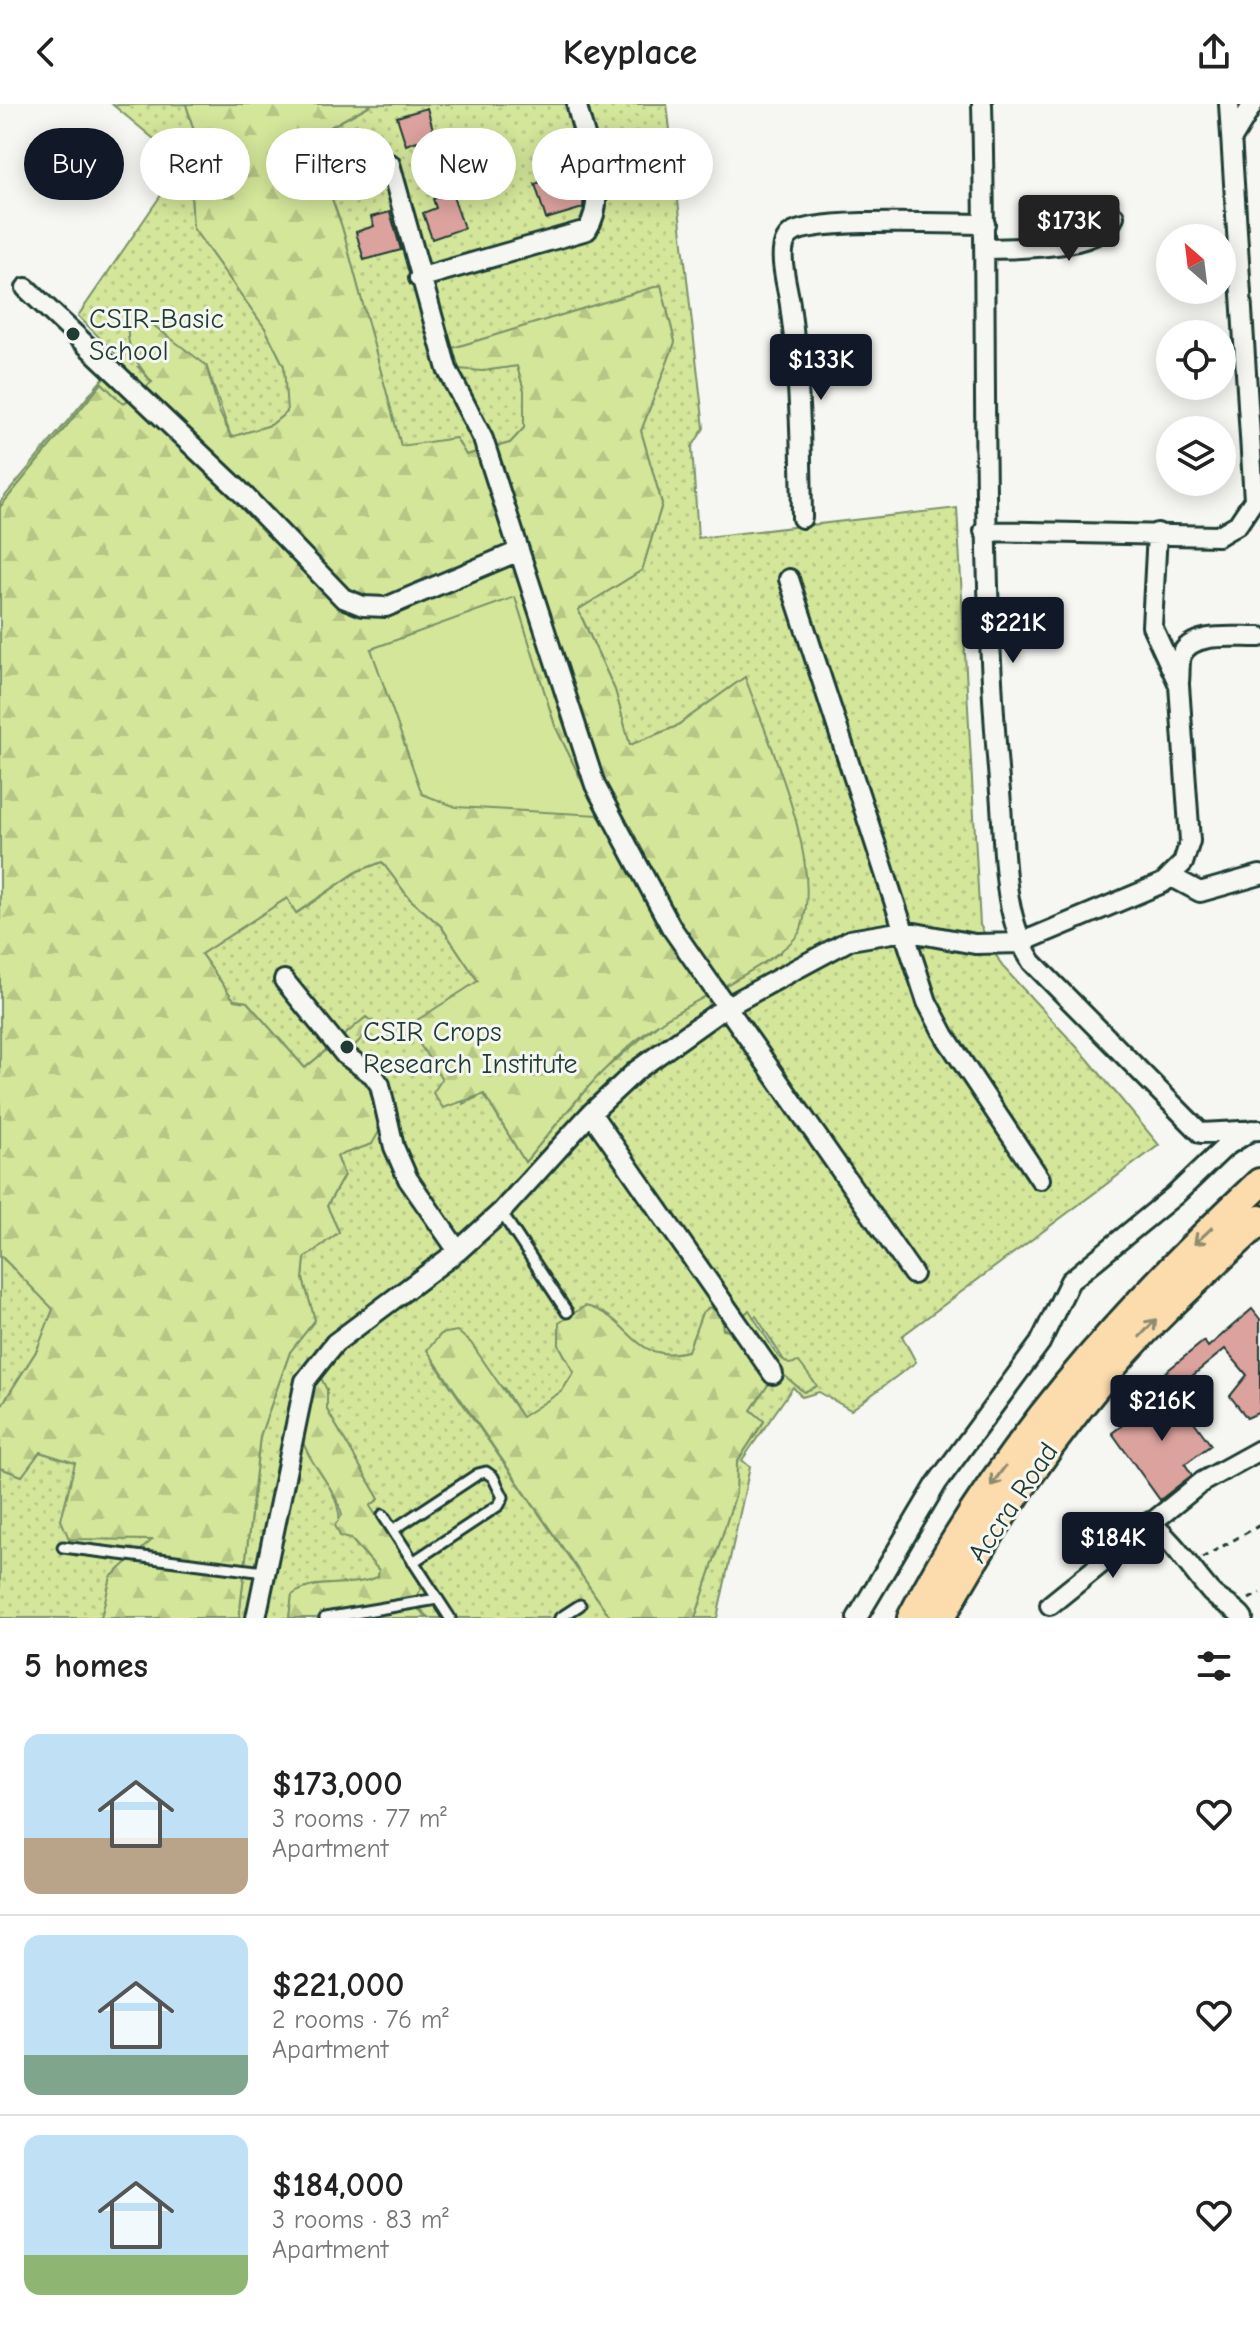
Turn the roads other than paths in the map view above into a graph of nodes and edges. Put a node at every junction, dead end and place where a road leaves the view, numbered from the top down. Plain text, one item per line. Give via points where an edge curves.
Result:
1 (982, 104) edge
2 (1229, 104) edge
3 (1253, 104) edge
4 (577, 106) edge
5 (1233, 137) junction
6 (395, 184) edge
7 (1114, 216) dead end
8 (985, 224) junction
9 (986, 249) junction
10 (419, 278) junction
11 (26, 288) dead end
12 (802, 518) dead end
13 (984, 531) junction
14 (1157, 533) junction
15 (519, 551) junction
16 (789, 579) dead end
17 (1260, 637) edge
18 (1179, 685) junction
19 (1260, 875) edge
20 (1170, 876) junction
21 (904, 931) junction
22 (1020, 943) junction
23 (284, 980) dead end
24 (724, 1008) junction
25 (591, 1113) junction
26 (1258, 1128) edge
27 (1040, 1179) dead end
28 (1260, 1183) edge
29 (501, 1212) junction
30 (1260, 1220) edge
31 (458, 1251) junction
32 (913, 1274) dead end
33 (567, 1312) dead end
34 (773, 1374) dead end
35 (1260, 1450) edge
36 (383, 1515) dead end
37 (1150, 1522) junction
38 (393, 1530) junction
39 (63, 1547) dead end
40 (413, 1562) junction
41 (265, 1572) junction
42 (437, 1599) junction
43 (580, 1605) dead end
44 (1050, 1605) dead end
45 (256, 1618) edge
46 (325, 1618) edge
47 (450, 1618) edge
48 (560, 1618) edge
49 (857, 1618) edge
50 (912, 1618) edge
51 (940, 1618) edge
52 (1243, 1618) edge

1 - 8 street
2 - 5 street
3 - 5 street
4 - 10 street via 598,197 596,216 587,230
5 - 14 street via 1254,500 1238,524 1218,536
6 - 10 street
7 - 9 street via 1110,227 1080,241
8 - 9 street
8 - 12 street via 811,227 788,236 783,244 797,353
9 - 13 street
10 - 15 street via 447,369 483,439
11 - 15 street via 239,490 343,598 386,607
13 - 14 street
13 - 22 street via 998,773 1011,911
14 - 18 street via 1152,626
15 - 24 street via 595,785 671,927
16 - 21 street
17 - 18 street via 1190,644 1181,656
18 - 20 street via 1190,841 1183,863
19 - 20 street via 1200,892
20 - 22 street
21 - 22 street via 975,944
21 - 24 street via 850,940
21 - 27 street via 927,1002 945,1036
22 - 26 street via 1032,962 1201,1133
23 - 31 street via 345,1055 380,1085 394,1147 408,1179
24 - 25 street via 637,1070
24 - 32 street
25 - 29 street
25 - 34 street
26 - 49 street via 1225,1147 1070,1281 1040,1343 937,1483
28 -> 50 highway via 1187,1251 1086,1360 983,1496
29 - 31 street
29 - 33 lane
51 -> 30 highway, Accra Road via 1000,1515 1071,1417 1159,1316
31 - 41 street via 335,1343 305,1381
35 - 37 street via 1202,1482
36 - 38 lane
37 - 44 street
37 - 52 street via 1192,1564 1210,1593
38 - 40 lane
38 - 40 lane via 471,1478 486,1472 493,1477 503,1497 499,1505
39 - 41 lane
40 - 42 lane
41 - 45 street
42 - 46 lane
42 - 47 lane
43 - 48 lane

